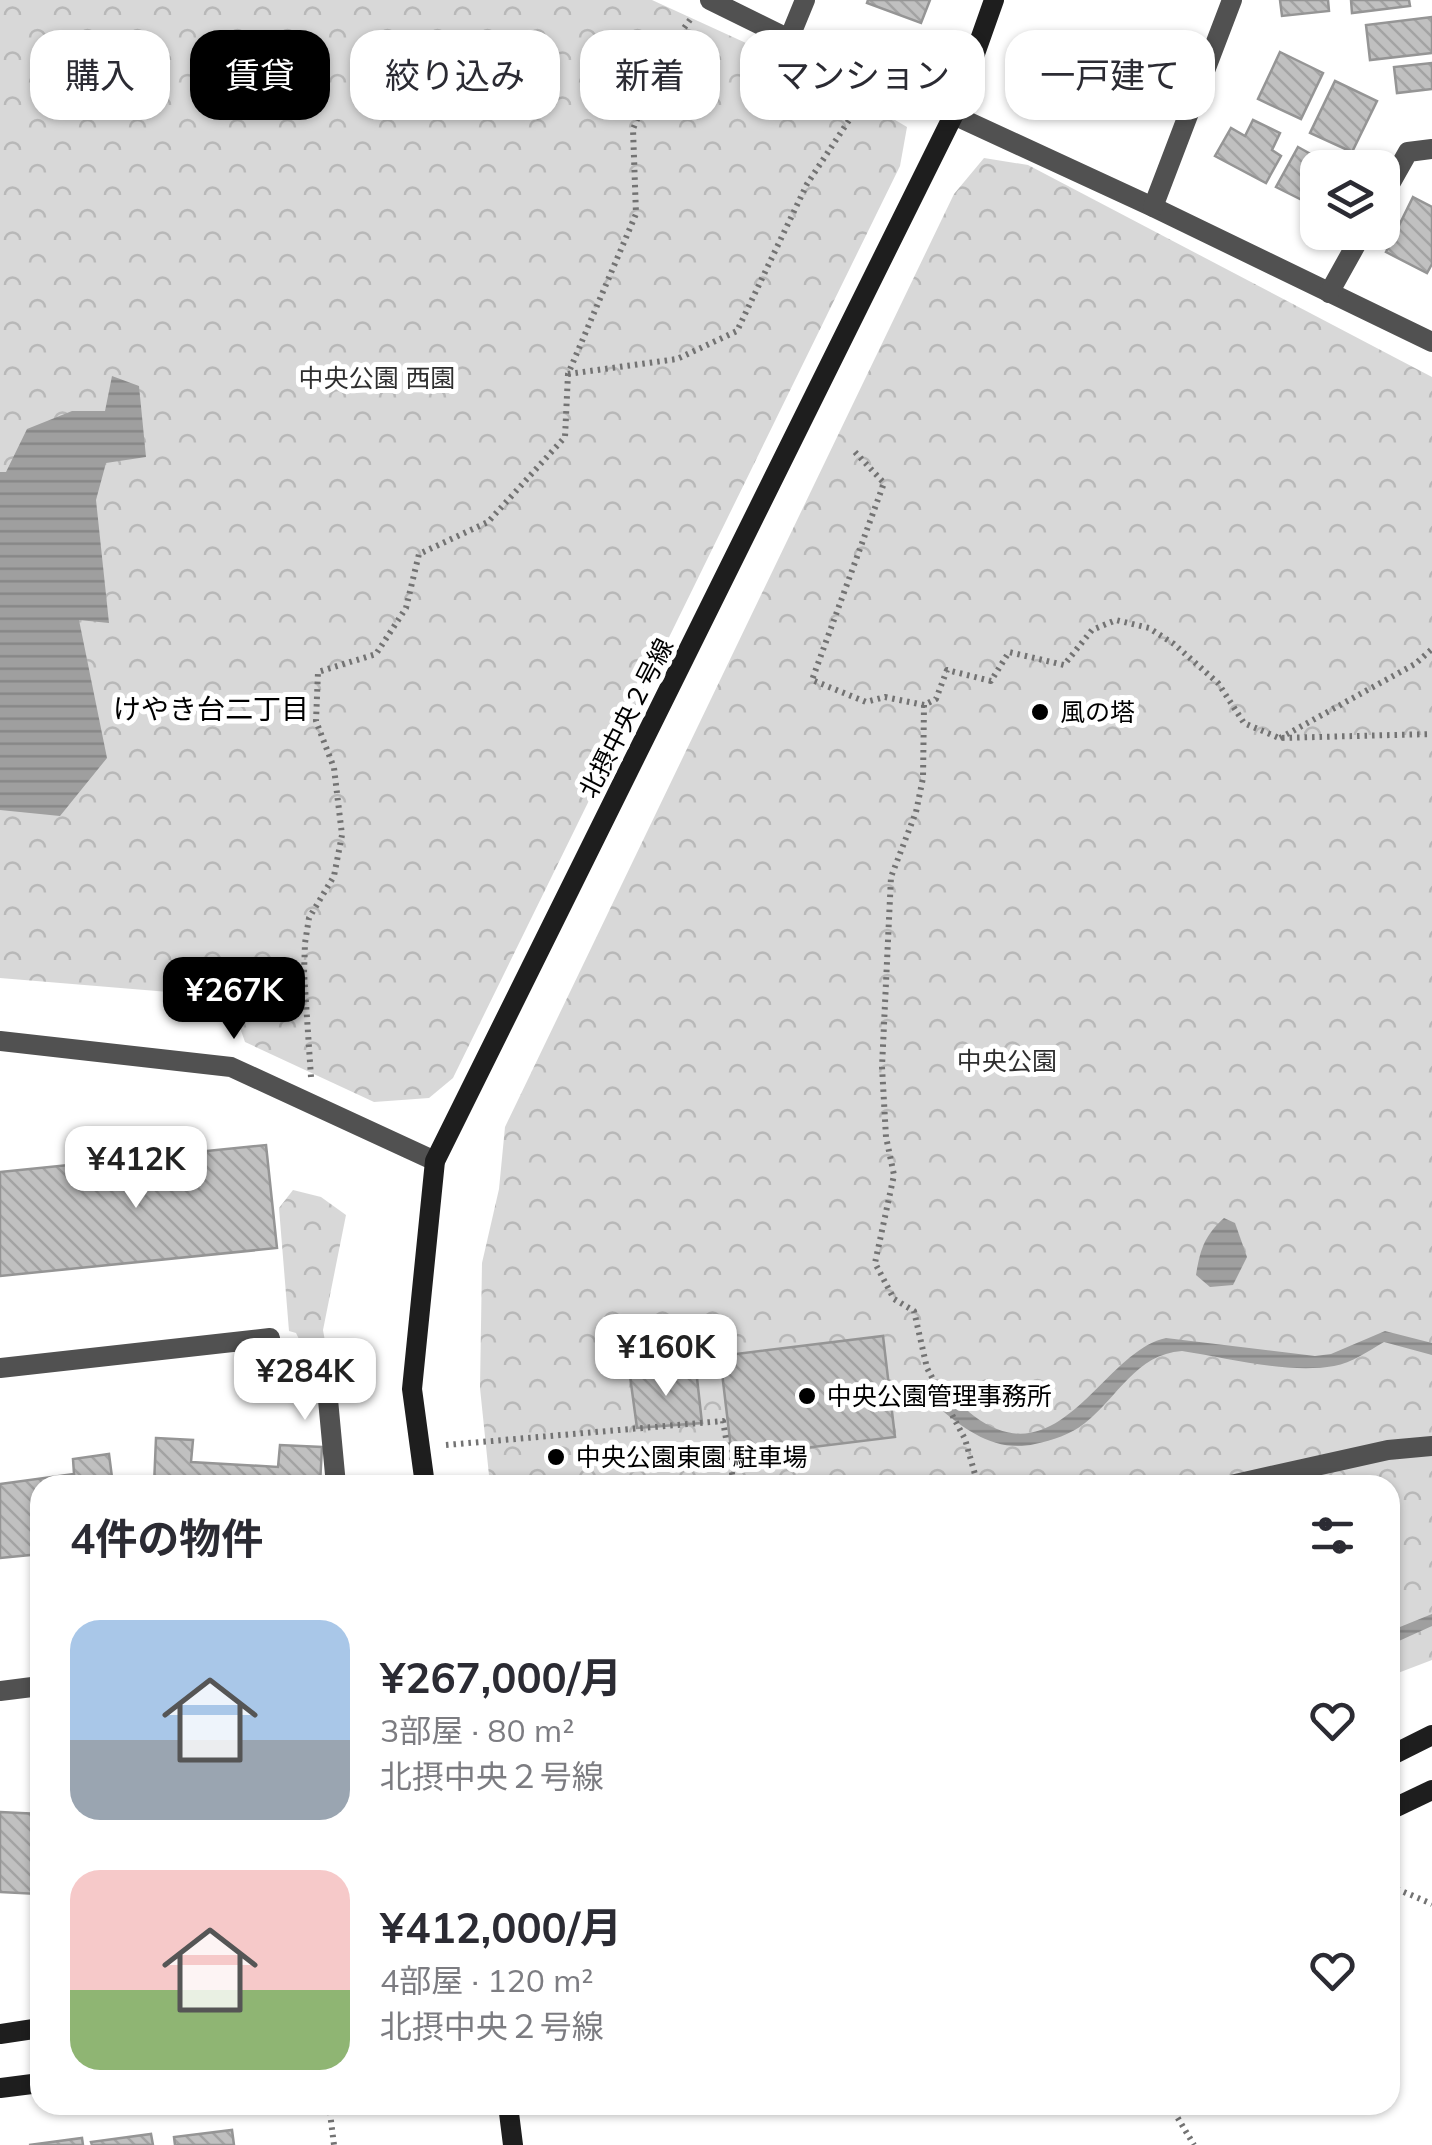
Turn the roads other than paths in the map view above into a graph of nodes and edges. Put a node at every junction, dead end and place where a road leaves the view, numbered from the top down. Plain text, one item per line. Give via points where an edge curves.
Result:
1 (805, 0) edge
2 (994, 0) edge
3 (1232, 0) edge
4 (702, 7) edge
5 (765, 30) edge
6 (793, 30) edge
7 (983, 30) edge
8 (951, 120) edge
9 (962, 120) edge
10 (1432, 148) edge
11 (1400, 166) edge
12 (1153, 207) junction
13 (1353, 250) edge
14 (1329, 293) junction
15 (1432, 342) edge
16 (0, 1041) edge
17 (435, 1161) junction
18 (270, 1338) dead end
19 (324, 1357) dead end
20 (0, 1368) edge
21 (1432, 1446) edge
22 (335, 1475) edge
23 (424, 1475) edge
24 (1276, 1475) edge
25 (30, 1688) edge
26 (0, 1692) edge
27 (1432, 1734) edge
28 (1400, 1751) edge
29 (1432, 1790) edge
30 (1400, 1805) edge
31 (30, 2030) edge
32 (0, 2034) edge
33 (30, 2084) edge
34 (0, 2088) edge
35 (509, 2115) edge
36 (513, 2145) edge

1 - 6 street
2 - 7 street, 北摂中央２号線
3 - 12 street
4 - 5 street
8 - 17 street, 北摂中央２号線
9 - 12 street
10 - 11 street via 1408,152
12 - 14 street
13 - 14 street
14 - 15 street
16 - 17 street via 231,1067
17 - 23 street, 北摂中央２号線 via 412,1389
18 - 20 street
19 - 22 street
21 - 24 street
25 - 26 street
27 - 28 street
29 - 30 street
31 - 32 street
33 - 34 street
35 - 36 street

